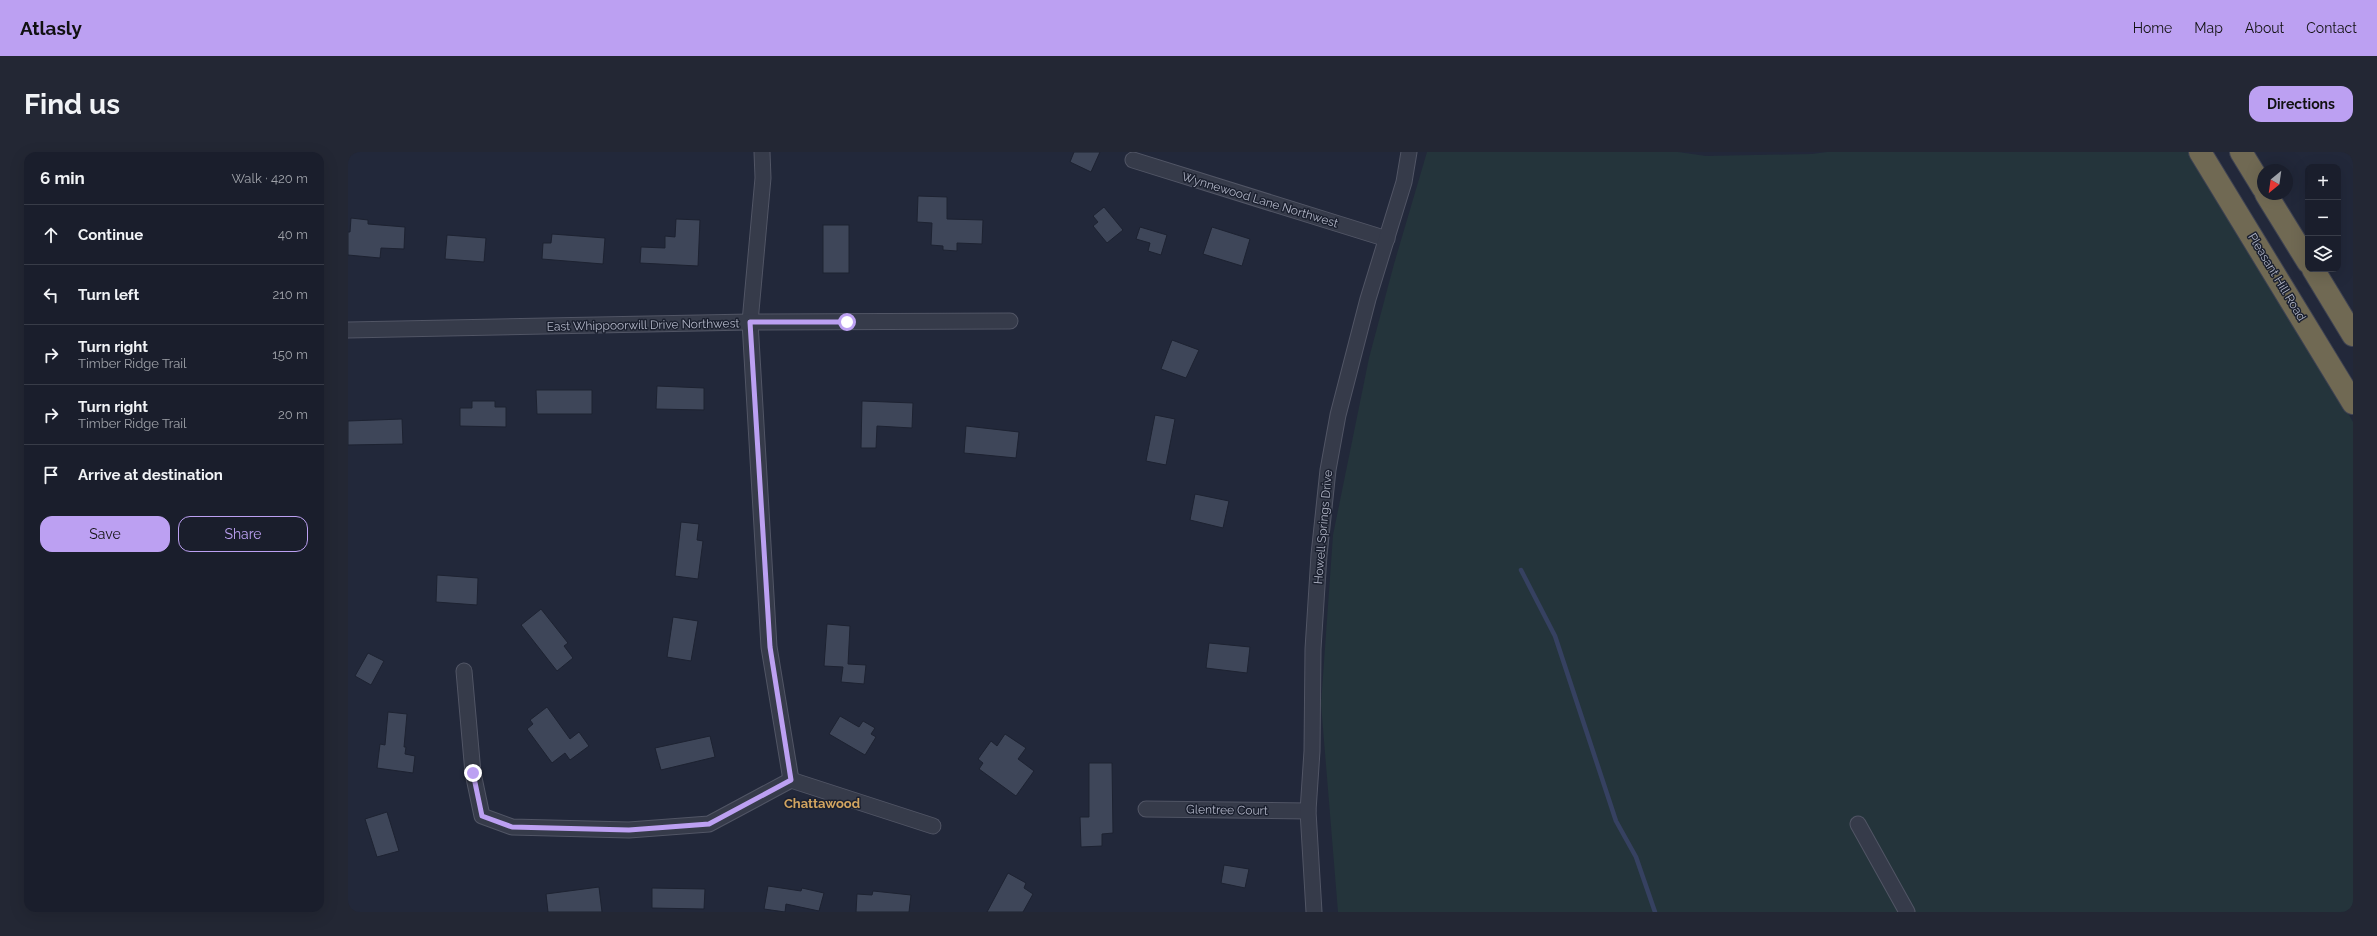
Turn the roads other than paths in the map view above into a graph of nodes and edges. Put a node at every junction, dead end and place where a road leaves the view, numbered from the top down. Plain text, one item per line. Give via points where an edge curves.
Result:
1 (762, 152) edge
2 (1409, 152) edge
3 (2200, 152) edge
4 (2241, 152) edge
5 (1133, 160) dead end
6 (2257, 178) edge
7 (2270, 200) edge
8 (1387, 239) junction
9 (2305, 257) edge
10 (2314, 272) edge
11 (1010, 321) dead end
12 (750, 322) junction
13 (348, 330) edge
14 (2353, 335) edge
15 (2353, 403) edge
16 (464, 671) dead end
17 (791, 780) junction
18 (1146, 809) dead end
19 (1308, 812) junction
20 (1858, 824) dead end
21 (933, 826) dead end
22 (1314, 912) edge
23 (1907, 912) edge

1 - 12 street via 764,178
2 - 8 street, Howell Springs Drive via 1404,182
3 - 15 highway, Pleasant Hill Road
4 - 6 highway
5 - 8 street, Wynnewood Lane Northwest
7 - 9 highway
8 - 19 street, Howell Springs Drive via 1368,299 1338,415 1328,470 1313,648 1312,751
10 - 14 highway
11 - 12 street, East Whippoorwill Drive Northwest
12 - 13 street, East Whippoorwill Drive Northwest
12 - 17 street via 770,647
16 - 17 street via 473,773 482,816 512,827 629,830 709,824
17 - 21 street
18 - 19 street, Glentree Court
19 - 22 street, Howell Springs Drive
20 - 23 street

